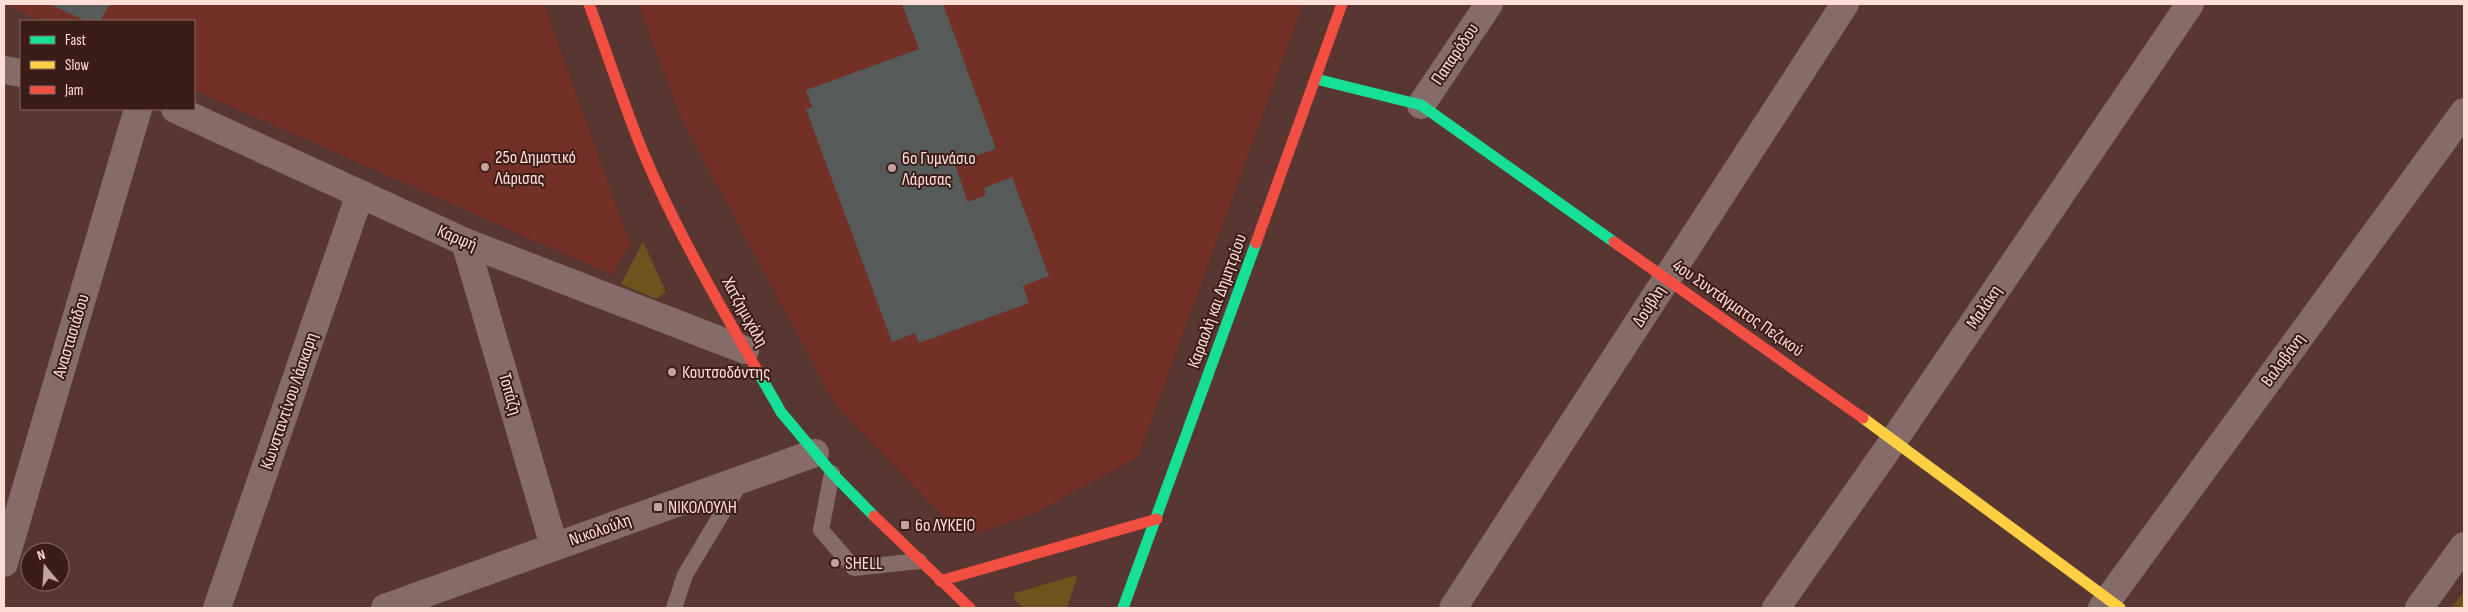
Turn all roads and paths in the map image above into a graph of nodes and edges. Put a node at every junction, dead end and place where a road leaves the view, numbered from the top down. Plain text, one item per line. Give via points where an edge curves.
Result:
1 (588, 4) edge
2 (1342, 4) edge
3 (1489, 4) edge
4 (1845, 4) edge
5 (2190, 4) edge
6 (4, 70) edge
7 (20, 73) edge
8 (1316, 79) junction
9 (1421, 105) junction
10 (138, 110) edge
11 (177, 110) edge
12 (2464, 112) edge
13 (360, 194) junction
14 (465, 242) junction
15 (1666, 278) junction
16 (745, 350) junction
17 (1894, 440) junction
18 (823, 463) junction
19 (742, 480) junction
20 (1158, 518) junction
21 (554, 546) junction
22 (2464, 546) edge
23 (919, 561) junction
24 (4, 563) edge
25 (940, 581) junction
26 (2110, 606) edge
27 (217, 608) edge
28 (385, 608) edge
29 (674, 608) edge
30 (970, 608) edge
31 (1123, 608) edge
32 (1453, 608) edge
33 (1776, 608) edge
34 (2420, 608) edge

1 - 16 street, Χατζημιχάλη via 648,164
2 - 8 street, Καραολή και Δημητρίου
3 - 9 street, Παπαρόδου
4 - 15 street, Δούβλη
5 - 17 street, Μαλάκη
6 - 7 street
8 - 9 street, 4ου Συντάγματος Πεζικού
8 - 20 street, Καραολή και Δημητρίου
9 - 15 street, 4ου Συντάγματος Πεζικού
10 - 24 street, Αναστασιάδου
11 - 13 street, Καρφή
12 - 26 street, Βαλαβάνη
13 - 14 street, Καρφή
13 - 27 street, Κωνσταντίνου Λάσκαρη
14 - 16 street, Καρφή
14 - 21 street, Τοπάζη
15 - 17 street, 4ου Συντάγματος Πεζικού
15 - 32 street, Δούβλη
16 - 18 street, Χατζημιχάλη via 781,412
17 - 26 street, 4ου Συντάγματος Πεζικού
17 - 33 street, Μαλάκη
18 - 19 street, Νικολούλη
18 - 23 street, Χατζημιχάλη
18 - 23 lane via 820,530 854,568
19 - 21 street, Νικολούλη
19 - 29 lane via 685,575
20 - 25 street
20 - 31 street, Καραολή και Δημητρίου
21 - 28 street, Νικολούλη
22 - 34 street
23 - 25 street, Χατζημιχάλη
25 - 30 street, Χατζημιχάλη

